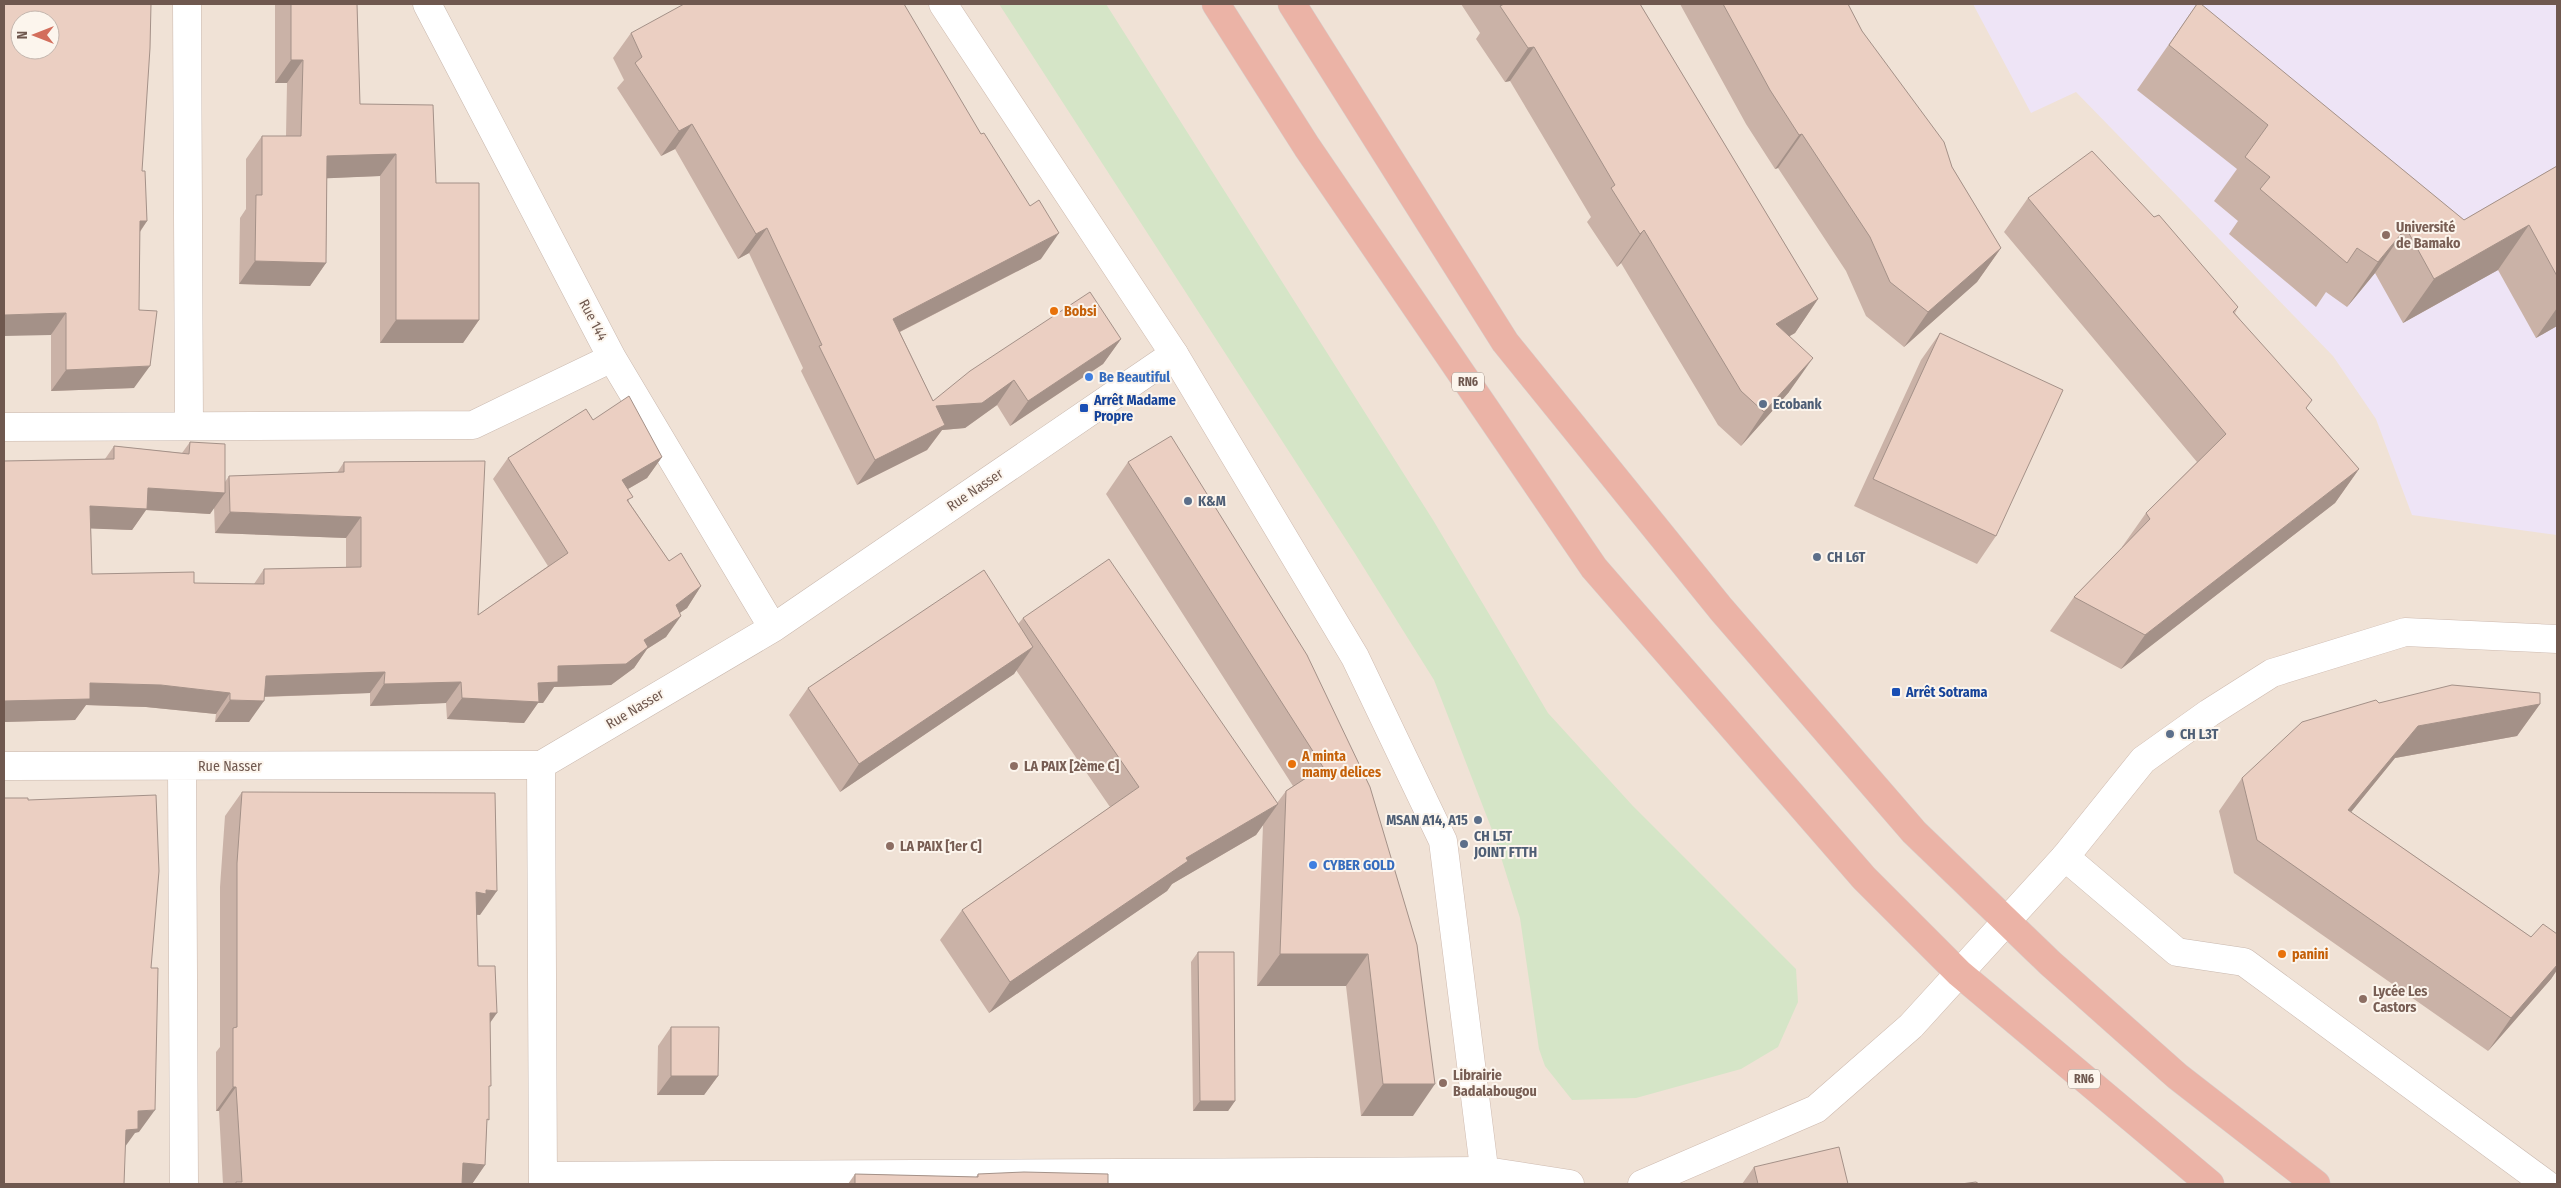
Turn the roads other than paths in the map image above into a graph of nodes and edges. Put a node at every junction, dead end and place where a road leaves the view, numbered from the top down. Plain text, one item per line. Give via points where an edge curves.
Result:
1 (187, 4) edge
2 (428, 4) edge
3 (943, 4) edge
4 (1216, 4) edge
5 (1292, 4) edge
6 (1174, 354) junction
7 (612, 358) junction
8 (189, 425) junction
9 (4, 427) edge
10 (773, 628) junction
11 (2557, 639) edge
12 (540, 765) junction
13 (4, 766) edge
14 (182, 766) junction
15 (2066, 857) junction
16 (2006, 921) junction
17 (1959, 973) junction
18 (1136, 1178) edge
19 (1486, 1178) edge
20 (768, 1179) edge
21 (543, 1180) edge
22 (184, 1184) edge
23 (1570, 1184) edge
24 (1642, 1184) edge
25 (2210, 1184) edge
26 (2316, 1184) edge
27 (2546, 1184) edge

1 - 8 street
2 - 7 street, Rue 144
3 - 6 street
4 - 17 highway, RN6 via 1307,147 1594,568 1864,878
5 - 16 highway via 1505,342 1721,609 1914,832
6 - 10 street, Rue Nasser
6 - 19 street via 1355,657 1443,841
7 - 8 street via 473,425
7 - 10 street, Rue 144
8 - 9 street
10 - 12 street, Rue Nasser
11 - 15 street via 2405,632 2272,673 2143,760
12 - 14 street, Rue Nasser
12 - 21 street
13 - 14 street, Rue Nasser
14 - 22 street
15 - 16 street
15 - 27 street via 2177,952 2244,962
16 - 17 street
16 - 26 highway via 2177,1076
17 - 24 street via 1911,1026 1816,1109
17 - 25 highway, RN6
18 - 19 street
18 - 20 street
19 - 23 street
20 - 21 street

